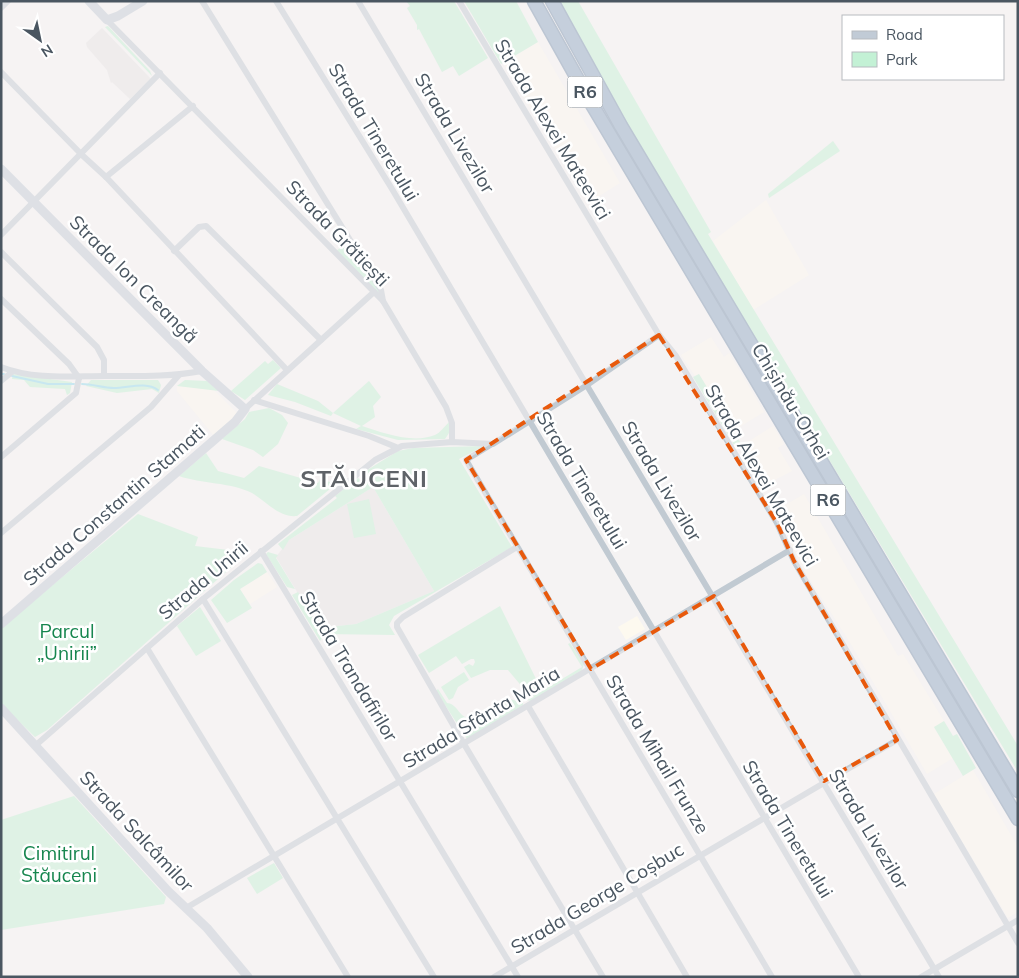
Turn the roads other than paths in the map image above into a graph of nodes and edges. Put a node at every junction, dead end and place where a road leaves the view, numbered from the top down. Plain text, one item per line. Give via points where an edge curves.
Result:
1 (8, 1) edge
2 (89, 1) edge
3 (143, 1) edge
4 (202, 1) edge
5 (276, 1) edge
6 (358, 1) edge
7 (459, 1) edge
8 (534, 1) edge
9 (552, 1) edge
10 (1, 8) edge
11 (107, 20) junction
12 (1, 72) edge
13 (160, 73) junction
14 (193, 106) junction
15 (82, 155) junction
16 (1, 169) edge
17 (106, 177) junction
18 (35, 202) junction
19 (1, 235) edge
20 (174, 251) junction
21 (1, 252) edge
22 (374, 292) junction
23 (1, 300) edge
24 (383, 301) junction
25 (659, 335) junction
26 (321, 340) junction
27 (1, 368) edge
28 (287, 370) junction
29 (202, 371) junction
30 (12, 372) junction
31 (179, 375) junction
32 (104, 376) junction
33 (79, 378) junction
34 (1, 381) edge
35 (588, 385) junction
36 (254, 400) junction
37 (245, 409) junction
38 (530, 421) junction
39 (452, 442) junction
40 (493, 444) junction
41 (396, 447) junction
42 (1, 458) edge
43 (1, 533) edge
44 (517, 548) junction
45 (790, 550) junction
46 (261, 551) junction
47 (714, 596) junction
48 (203, 599) junction
49 (1, 624) edge
50 (654, 632) junction
51 (146, 648) junction
52 (591, 669) junction
53 (528, 706) junction
54 (1, 708) edge
55 (897, 740) junction
56 (464, 744) junction
57 (36, 745) junction
58 (824, 781) junction
59 (400, 782) junction
60 (1018, 791) edge
61 (764, 817) junction
62 (337, 818) junction
63 (1018, 819) edge
64 (700, 854) junction
65 (275, 856) junction
66 (638, 893) junction
67 (186, 908) junction
68 (1018, 920) edge
69 (1008, 926) junction
70 (575, 930) junction
71 (1018, 943) edge
72 (512, 966) junction
73 (934, 968) junction
74 (248, 977) edge
75 (348, 977) edge
76 (434, 977) edge
77 (494, 977) edge
78 (518, 977) edge
79 (603, 977) edge
80 (687, 977) edge
81 (772, 977) edge
82 (859, 977) edge
83 (921, 977) edge
84 (939, 977) edge

1 - 10 street
2 - 11 street, Strada Grătiești
3 - 11 street
4 - 24 street via 381,290
5 - 38 street, Strada Tineretului
6 - 35 street, Strada Livezilor
7 - 25 street, Strada Alexei Mateevici
8 - 63 highway, Chișinău-Orhei / R6 via 591,103
9 - 60 highway, Chișinău-Orhei / R6 via 620,126
11 - 13 street, Strada Grătiești
12 - 15 street
13 - 14 street, Strada Grătiești
13 - 15 street
14 - 17 street
14 - 22 street, Strada Grătiești
15 - 17 street
15 - 18 street
16 - 18 street, Strada Ion Creangă
17 - 20 street
18 - 19 street
18 - 29 street, Strada Ion Creangă
20 - 26 street via 199,227 206,226
20 - 28 street
21 - 32 street via 97,347 104,360
22 - 24 street, Strada Grătiești
22 - 26 street
23 - 33 street via 69,364
24 - 39 street, Strada Grătiești via 446,406 452,423
25 - 35 street
25 - 45 street, Strada Alexei Mateevici via 676,356
26 - 28 street
27 - 30 street
28 - 36 street
29 - 31 street
29 - 37 street, Strada Ion Creangă
30 - 33 street
30 - 34 street
31 - 32 street
31 - 43 street via 131,425
32 - 33 street
33 - 42 street via 76,393
35 - 38 street
35 - 47 street, Strada Livezilor
36 - 37 street
36 - 41 street
37 - 49 street, Strada Constantin Stamati via 235,422 142,504
38 - 40 street
38 - 50 street, Strada Tineretului
39 - 40 street
39 - 41 street
40 - 44 street, Strada Mihail Frunze via 466,460
41 - 46 street, Strada Unirii via 362,468
44 - 52 street, Strada Mihail Frunze
44 - 56 street via 397,623 398,631
45 - 47 street, Strada Sfânta Maria
45 - 55 street, Strada Alexei Mateevici
46 - 48 street, Strada Unirii
46 - 59 street, Strada Trandafirilor
47 - 50 street, Strada Sfânta Maria
47 - 58 street, Strada Livezilor
48 - 51 street, Strada Unirii
48 - 62 street
50 - 52 street, Strada Sfânta Maria
50 - 61 street, Strada Tineretului
51 - 57 street, Strada Unirii
51 - 65 street
52 - 53 street, Strada Sfânta Maria
52 - 64 street, Strada Mihail Frunze
53 - 56 street, Strada Sfânta Maria
53 - 66 street
54 - 57 street, Strada Salcâmilor
55 - 58 street, Strada George Coșbuc
55 - 69 street, Strada Alexei Mateevici
56 - 59 street, Strada Sfânta Maria
56 - 70 street
57 - 67 street, Strada Salcâmilor
58 - 61 street, Strada George Coșbuc
58 - 73 street, Strada Livezilor
59 - 62 street, Strada Sfânta Maria
59 - 72 street, Strada Trandafirilor
61 - 64 street, Strada George Coșbuc
61 - 82 street, Strada Tineretului
62 - 65 street, Strada Sfânta Maria
62 - 76 street
64 - 66 street, Strada George Coșbuc
64 - 81 street, Strada Mihail Frunze
65 - 67 street, Strada Sfânta Maria
65 - 75 street
66 - 70 street, Strada George Coșbuc
66 - 80 street
67 - 74 street, Strada Salcâmilor
68 - 69 street
69 - 71 street, Strada Alexei Mateevici
69 - 73 street
70 - 72 street, Strada George Coșbuc
70 - 79 street
72 - 77 street, Strada George Coșbuc
72 - 78 street, Strada Trandafirilor
73 - 83 street
73 - 84 street, Strada Livezilor

